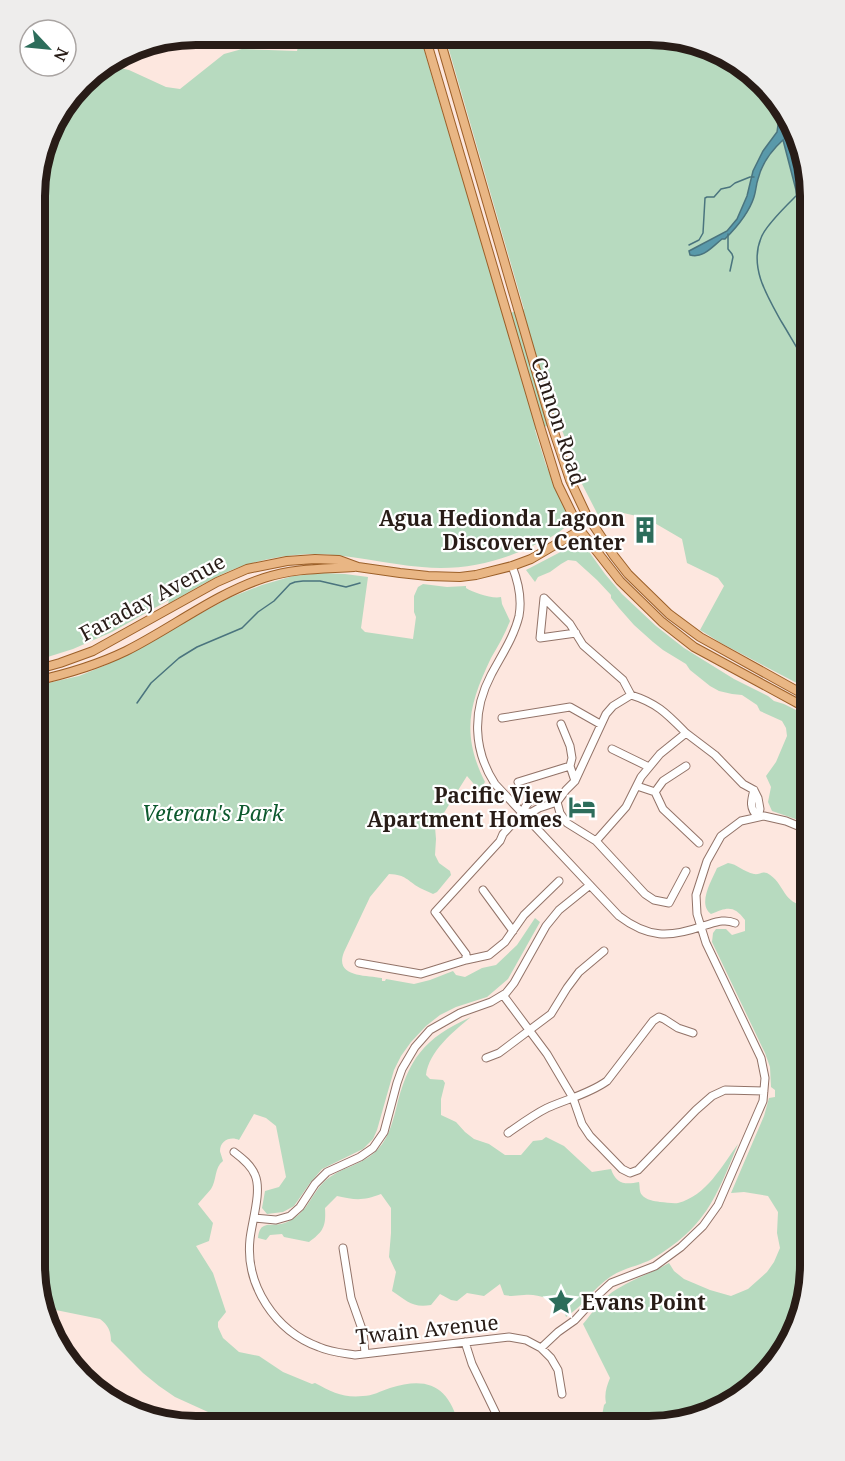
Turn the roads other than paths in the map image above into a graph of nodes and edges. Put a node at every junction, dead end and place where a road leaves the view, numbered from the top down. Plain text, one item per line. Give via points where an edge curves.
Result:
1 (428, 45) edge
2 (442, 45) edge
3 (591, 523) junction
4 (579, 531) junction
5 (512, 566) junction
6 (358, 567) junction
7 (576, 633) junction
8 (45, 667) edge
9 (45, 678) edge
10 (800, 692) edge
11 (631, 695) junction
12 (800, 704) edge
13 (502, 718) dead end
14 (561, 724) dead end
15 (600, 724) junction
16 (686, 733) junction
17 (612, 749) dead end
18 (570, 766) junction
19 (686, 766) dead end
20 (649, 767) junction
21 (575, 781) junction
22 (518, 782) dead end
23 (637, 786) junction
24 (655, 792) junction
25 (557, 802) junction
26 (522, 813) junction
27 (758, 817) junction
28 (800, 827) edge
29 (596, 841) junction
30 (699, 843) dead end
31 (686, 871) dead end
32 (559, 881) dead end
33 (590, 885) junction
34 (483, 890) dead end
35 (735, 923) dead end
36 (701, 927) junction
37 (513, 931) junction
38 (604, 951) dead end
39 (466, 960) junction
40 (359, 963) dead end
41 (503, 995) junction
42 (530, 1030) junction
43 (693, 1033) dead end
44 (486, 1058) dead end
45 (764, 1091) junction
46 (573, 1098) junction
47 (508, 1133) dead end
48 (234, 1152) dead end
49 (254, 1218) junction
50 (343, 1248) dead end
51 (465, 1342) junction
52 (541, 1348) junction
53 (365, 1353) junction
54 (562, 1394) dead end
55 (497, 1416) edge

1 - 4 main road, Cannon Road via 558,485
2 - 3 main road, Cannon Road via 552,426 570,480
3 - 4 main road, Faraday Avenue
3 - 10 main road, Cannon Road via 628,574 669,614 700,637
4 - 5 main road, Faraday Avenue
4 - 12 main road, Cannon Road via 620,581 662,622 694,646
5 - 6 main road, Faraday Avenue via 452,577
5 - 26 street via 519,593 519,614 482,695 477,736 490,776
6 - 8 main road, Faraday Avenue via 339,560 315,559 247,569 93,651
6 - 9 main road, Faraday Avenue via 298,570 262,579 103,662
7 - 7 street via 570,624 544,598 540,638
7 - 11 street via 583,645 623,680
11 - 15 street via 613,706
11 - 16 street via 663,710
13 - 15 street via 570,707
14 - 18 street via 570,746
15 - 21 street
16 - 20 street
16 - 27 street via 754,790 750,801
17 - 20 street
18 - 21 street
18 - 22 street
19 - 24 street via 663,781
20 - 23 street
21 - 25 street
23 - 24 street
23 - 29 street via 626,807
24 - 30 street via 663,810
25 - 26 street via 546,796 537,797 525,805
25 - 29 street via 567,823
26 - 33 street
26 - 39 street via 435,912 466,954
27 - 28 street
27 - 36 street via 741,821 722,836 707,861 696,896
29 - 31 street via 654,900 669,903
32 - 37 street
33 - 36 street via 619,916 644,931 669,934
33 - 41 street via 546,926
34 - 37 street
35 - 36 street via 717,921
36 - 45 street via 761,1058
37 - 39 street via 489,955
38 - 42 street via 579,972 551,1014
39 - 40 street via 421,974
41 - 42 street
41 - 49 street via 430,1030 415,1047 402,1069 384,1132 373,1148 327,1172 290,1215 276,1220
42 - 44 street
42 - 46 street
43 - 46 street via 659,1017 607,1081
45 - 46 street via 725,1090 712,1096 638,1170 630,1173 590,1136
45 - 52 street via 757,1119 724,1193 703,1226 655,1266 611,1283
46 - 47 street via 530,1117
48 - 49 street, Twain Avenue via 256,1176
49 - 53 street, Twain Avenue via 250,1256 255,1281 266,1305 302,1340 331,1351
50 - 53 street
51 - 52 street, Twain Avenue via 509,1337
51 - 53 street, Twain Avenue
51 - 55 street
52 - 54 street via 558,1370

